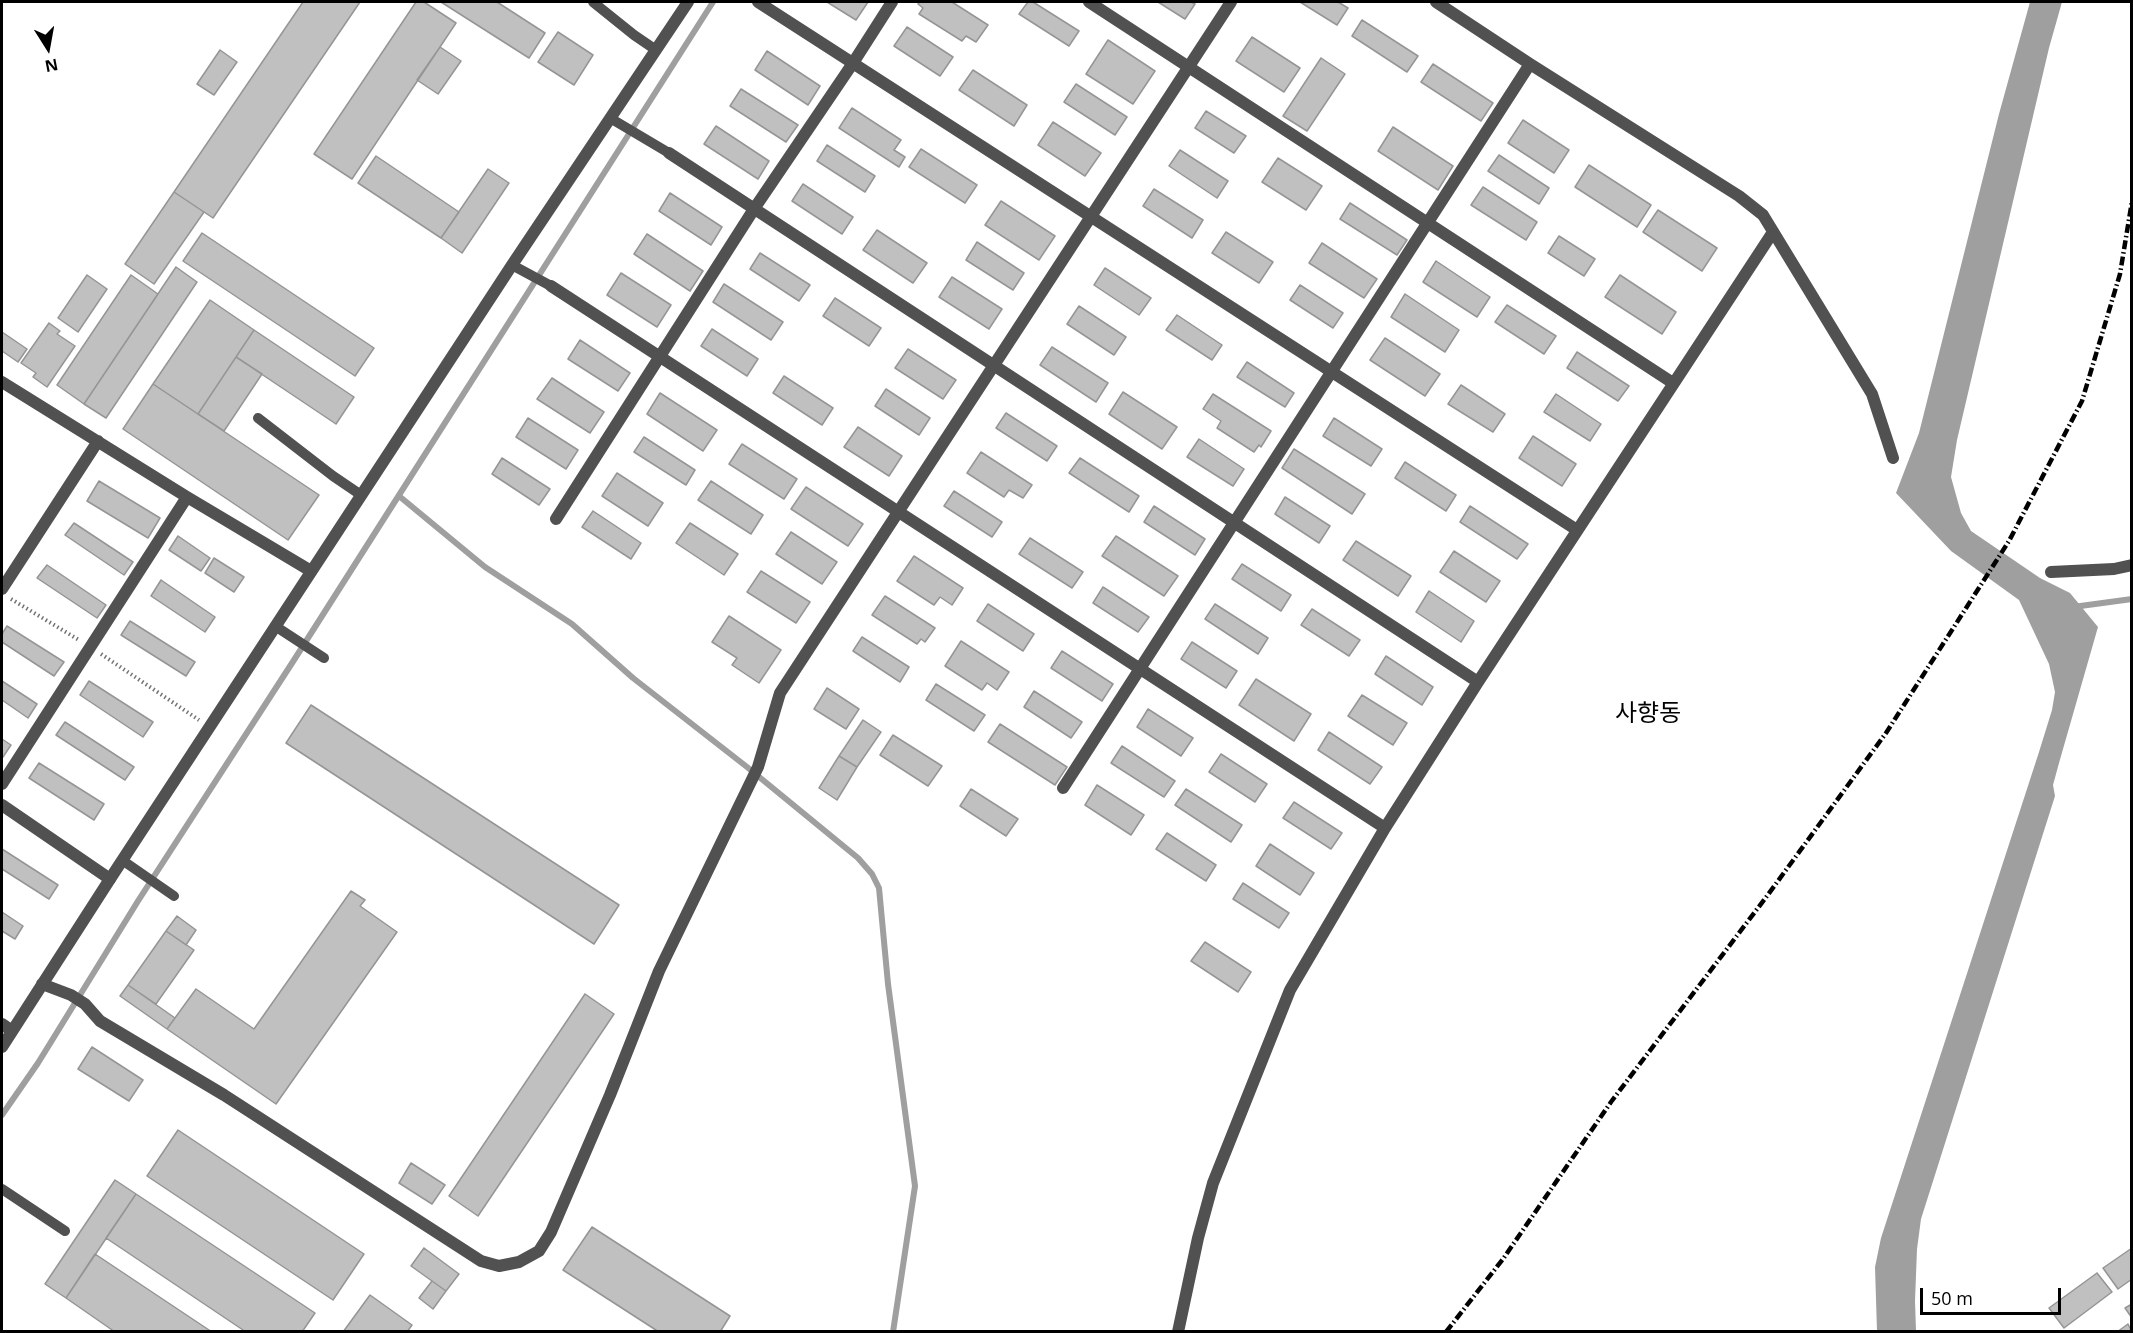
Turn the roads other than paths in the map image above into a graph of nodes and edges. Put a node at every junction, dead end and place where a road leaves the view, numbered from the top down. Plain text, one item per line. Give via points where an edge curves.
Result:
1 (593, 2) edge
2 (688, 2) edge
3 (758, 2) edge
4 (892, 2) edge
5 (1089, 2) edge
6 (1231, 2) edge
7 (1436, 2) edge
8 (656, 50) junction
9 (853, 63) junction
10 (1530, 64) junction
11 (1188, 67) junction
12 (610, 118) junction
13 (669, 153) joint
14 (754, 209) junction
15 (1091, 216) junction
16 (1428, 223) junction
17 (1773, 232) junction
18 (512, 265) junction
19 (547, 284) joint
20 (659, 357) junction
21 (994, 366) junction
22 (1331, 372) junction
23 (2, 382) edge
24 (1673, 383) junction
25 (258, 418) dead end
26 (98, 441) junction
27 (1893, 458) dead end
28 (360, 495) junction
29 (187, 497) junction
30 (898, 512) junction
31 (556, 519) dead end
32 (1234, 523) junction
33 (1577, 530) junction
34 (2132, 565) edge
35 (310, 571) junction
36 (2051, 572) dead end
37 (2, 591) edge
38 (275, 626) junction
39 (324, 658) dead end
40 (1140, 669) junction
41 (1478, 682) junction
42 (2, 784) edge
43 (1063, 788) dead end
44 (2, 805) edge
45 (1385, 828) junction
46 (122, 860) junction
47 (110, 879) junction
48 (174, 896) dead end
49 (42, 984) junction
50 (7, 1027) edge
51 (2, 1047) edge
52 (2, 1189) edge
53 (65, 1231) dead end
54 (1178, 1332) edge

1 - 8 lane
2 - 8 street
3 - 9 street
4 - 9 street
5 - 11 street
6 - 11 street
7 - 10 street
8 - 12 street
9 - 14 street
9 - 15 street
10 - 16 street
10 - 17 street via 1739,196 1763,215
11 - 15 street
11 - 16 street
12 - 13 lane
12 - 18 street
13 - 14 street
14 - 20 street
14 - 21 street
15 - 21 street
15 - 22 street
16 - 22 street
16 - 24 street
17 - 24 street
17 - 27 street via 1872,394
18 - 19 lane
18 - 28 street
19 - 20 street
20 - 30 street
20 - 31 street
21 - 30 street
21 - 32 street
22 - 32 street
22 - 33 street
23 - 26 street
24 - 33 street
25 - 28 lane
26 - 29 street
26 - 37 street
28 - 35 street
29 - 35 street
29 - 42 street
30 - 40 street
30 - 49 street via 780,693 758,767 659,971 610,1095 551,1232 539,1251 519,1262 499,1266 481,1261 224,1095 100,1021 71,995
32 - 40 street
32 - 41 street
33 - 41 street
34 - 36 street
35 - 38 street
38 - 39 lane
38 - 46 street
40 - 43 street
40 - 45 street
41 - 45 street
44 - 47 street
45 - 54 street via 1286,999 1213,1183
46 - 47 street
46 - 48 lane
47 - 49 street
49 - 50 street
50 - 51 street
52 - 53 lane

